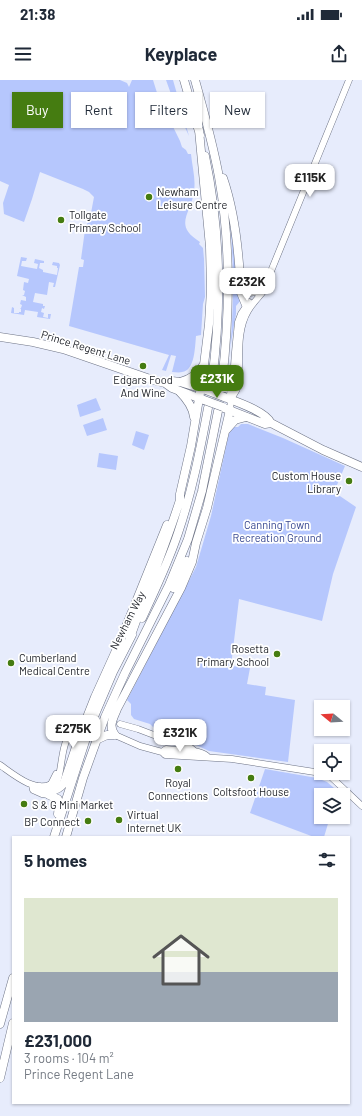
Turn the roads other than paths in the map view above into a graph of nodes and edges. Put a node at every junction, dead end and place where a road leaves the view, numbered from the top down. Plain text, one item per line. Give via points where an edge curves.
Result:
1 (184, 80) edge
2 (195, 80) edge
3 (349, 80) edge
4 (199, 130) junction
5 (209, 133) junction
6 (240, 278) joint
7 (241, 288) junction
8 (260, 291) junction
9 (247, 309) junction
10 (0, 337) edge
11 (205, 360) junction
12 (212, 381) dead end
13 (180, 382) junction
14 (232, 382) junction
15 (165, 383) junction
16 (204, 390) junction
17 (179, 391) junction
18 (226, 392) junction
19 (202, 400) junction
20 (208, 408) dead end
21 (223, 410) junction
22 (246, 417) junction
23 (271, 423) junction
24 (194, 428) junction
25 (225, 432) junction
26 (362, 467) edge
27 (180, 494) junction
28 (196, 543) junction
29 (159, 608) junction
30 (130, 638) junction
31 (120, 724) tunnel mouth
32 (76, 726) tunnel mouth
33 (115, 735) junction
34 (96, 740) junction
35 (167, 740) junction
36 (180, 751) junction
37 (162, 752) junction
38 (196, 752) junction
39 (186, 756) junction
40 (207, 756) junction
41 (0, 765) edge
42 (60, 765) junction
43 (314, 772) edge
44 (334, 780) edge
45 (39, 786) junction
46 (52, 793) junction
47 (362, 806) edge
48 (57, 826) junction
49 (54, 836) edge
50 (66, 836) edge
51 (12, 982) edge
52 (0, 1024) edge
53 (12, 1027) edge
54 (0, 1078) edge

1 - 4 main road
2 - 5 main road
3 - 8 street via 265,286
4 - 11 main road via 211,268
4 - 12 main road via 210,177 218,250 218,323
5 - 6 main road via 232,206
5 - 18 main road via 223,200 228,250
6 - 7 street
7 - 8 street via 249,293
7 - 9 street via 240,293
8 - 9 street
9 - 14 street via 241,314 238,322
9 - 18 street via 242,328 238,386 236,391
10 - 15 main road, Prince Regent Lane via 63,349
11 - 13 main road via 198,373
11 - 16 main road
13 - 15 main road, Prince Regent Lane
13 - 16 main road, Prince Regent Lane
14 - 18 street
14 - 18 street via 230,394
15 - 17 main road, Prince Regent Lane
16 - 18 main road, Prince Regent Lane, bridge
16 - 19 main road
17 - 19 main road, Prince Regent Lane
17 - 24 main road via 192,407
18 - 21 street
18 - 23 main road, Prince Regent Lane via 268,418
19 - 21 main road, Prince Regent Lane, bridge
19 - 24 main road
20 - 30 main road, Newham Way via 191,489 178,535 159,582
21 - 22 main road, Prince Regent Lane
21 - 25 main road
21 - 29 main road, Newham Way via 195,515 179,562
22 - 23 main road, Prince Regent Lane via 265,424
22 - 25 main road via 235,420
23 - 26 main road, Prince Regent Lane
24 - 27 main road
25 - 28 main road
27 - 30 main road via 173,524
27 - 46 main road via 119,644 94,697 65,780 62,786
28 - 29 main road
28 - 33 main road via 192,562 181,588 117,710 111,726
29 - 34 main road, Newham Way via 114,694
30 - 48 main road, Newham Way via 110,677 90,726
31 - 35 street
32 - 42 street via 66,740
33 - 34 main road via 107,735
33 - 37 street
34 - 50 main road, Newham Way
35 - 36 street
35 - 38 street via 175,741
36 - 37 street via 166,749
36 - 38 street
36 - 39 street
37 - 39 street via 165,755
38 - 40 street
39 - 40 street
40 - 43 street
41 - 45 street
42 - 45 street via 53,782
42 - 46 street via 59,776
44 - 47 street
45 - 46 main road
46 - 48 main road via 59,801
48 - 49 main road, Newham Way
51 - 52 main road
53 - 54 main road

